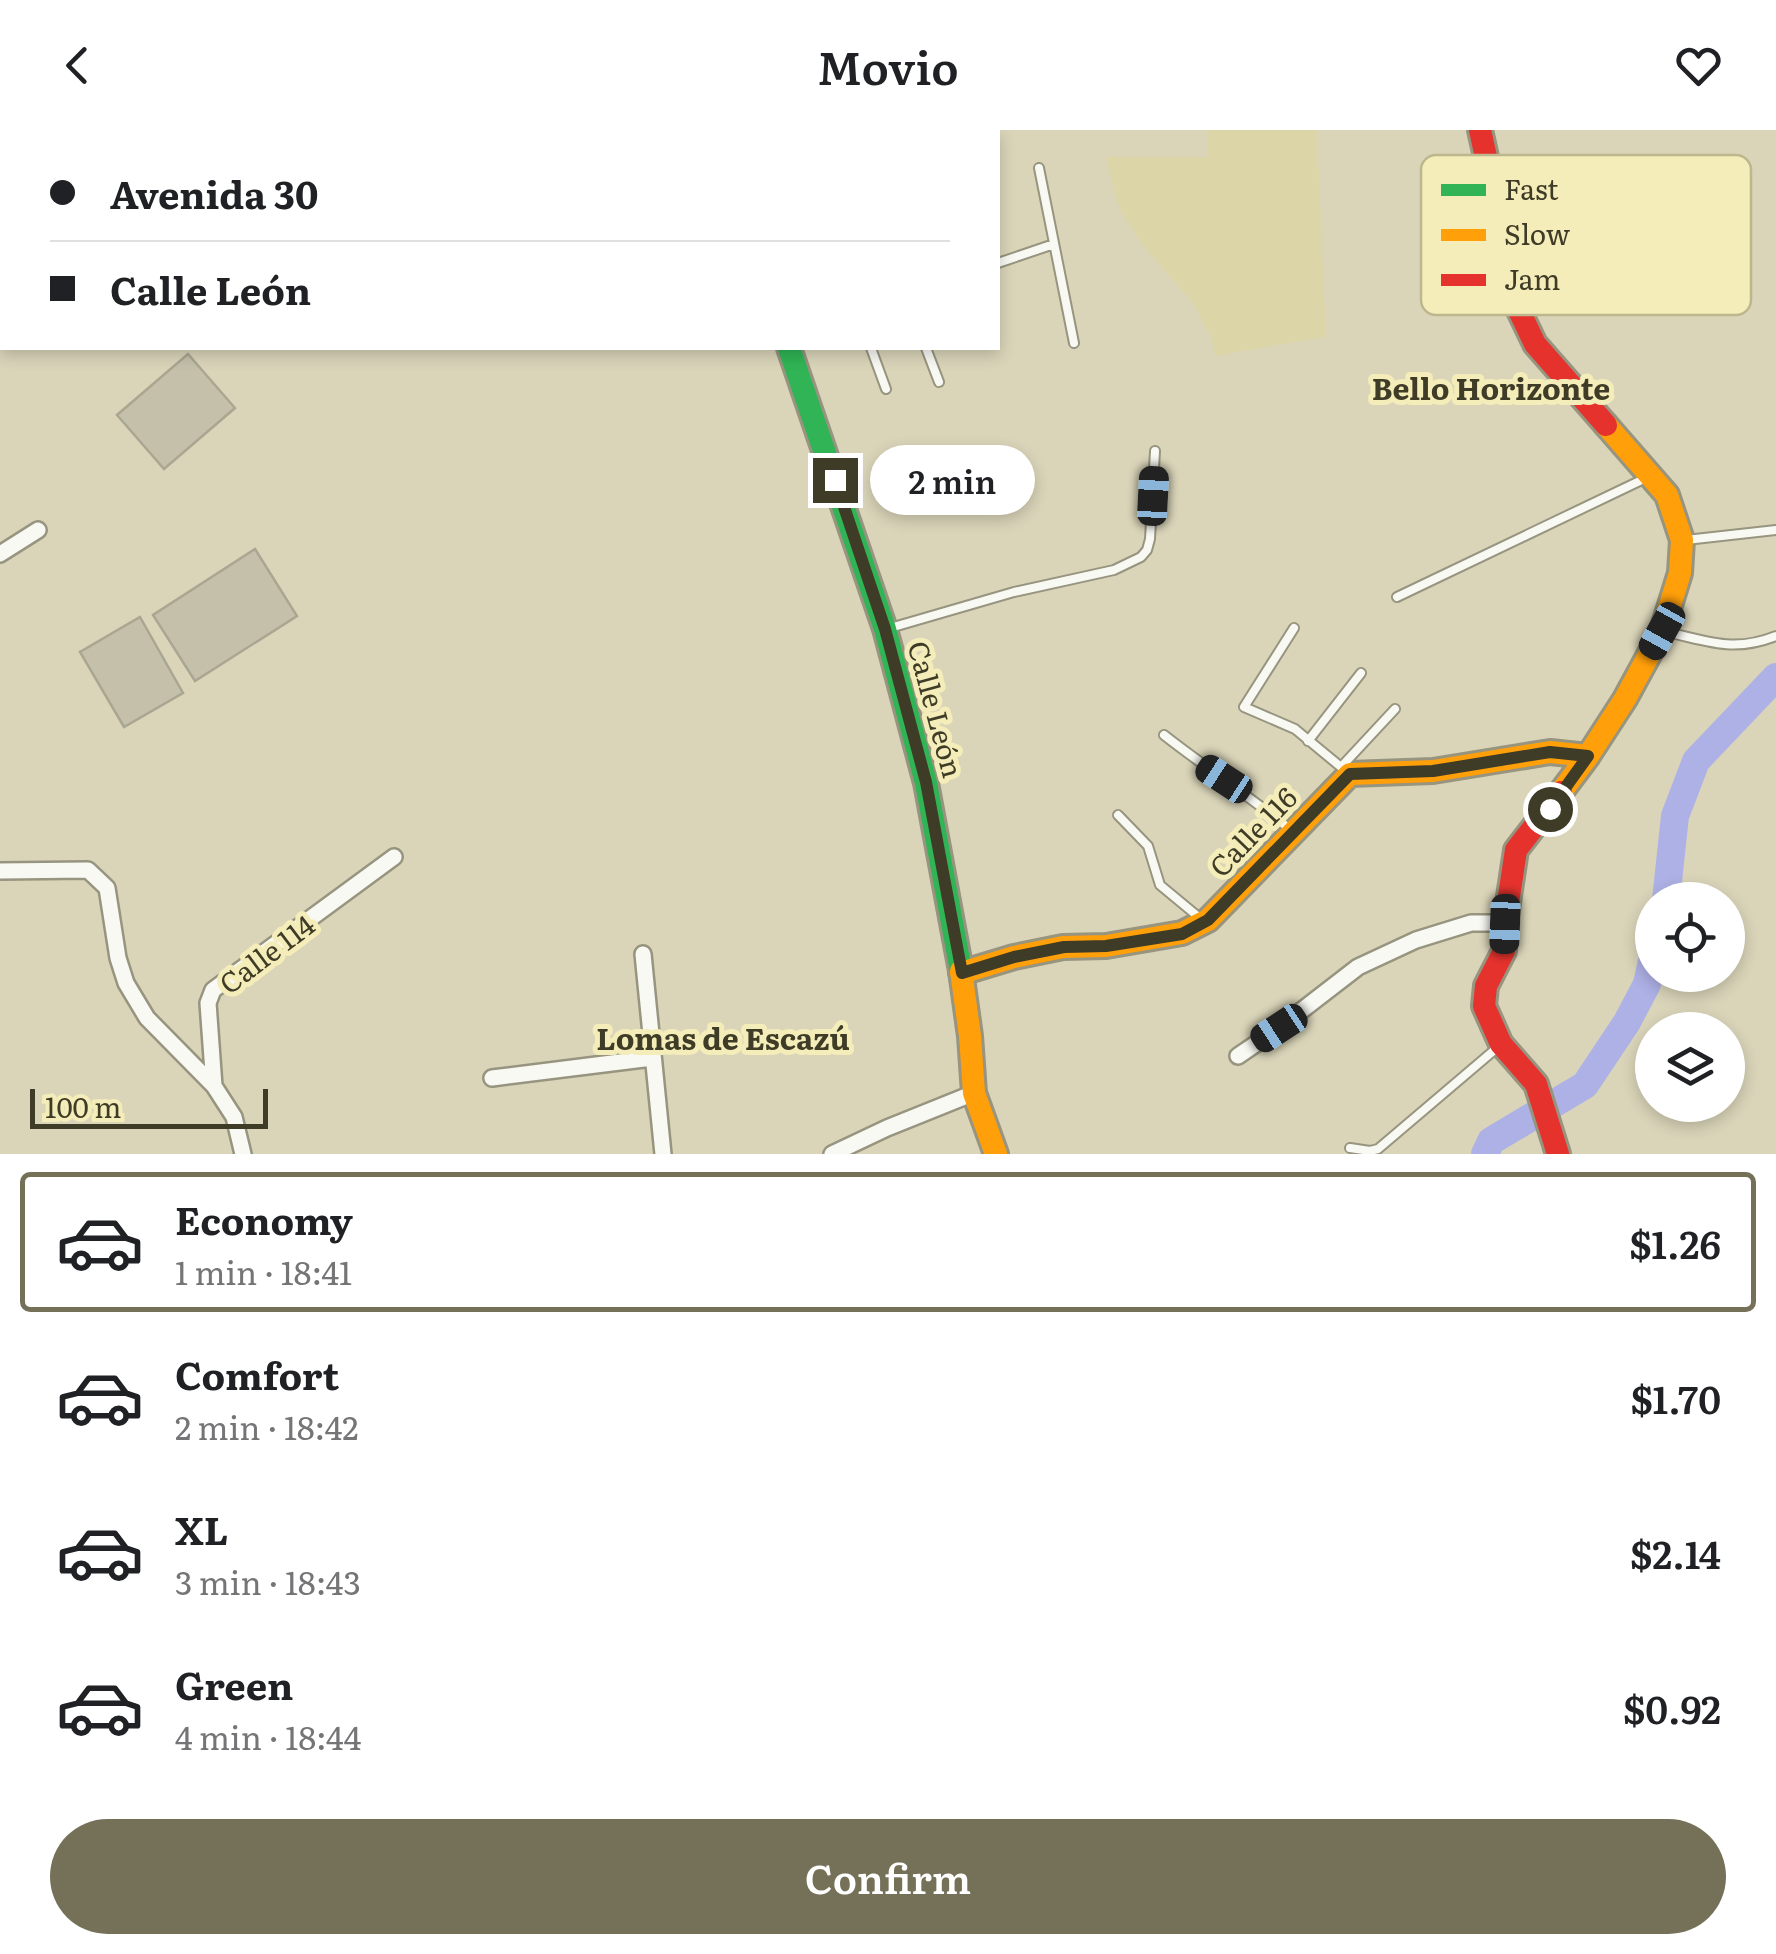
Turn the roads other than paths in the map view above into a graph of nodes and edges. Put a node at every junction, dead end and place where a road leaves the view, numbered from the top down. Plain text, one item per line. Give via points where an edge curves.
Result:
1 (1480, 130) edge
2 (1486, 155) edge
3 (1039, 168) dead end
4 (1054, 244) junction
5 (1000, 263) edge
6 (1521, 315) edge
7 (1074, 344) dead end
8 (790, 350) edge
9 (872, 350) edge
10 (927, 350) edge
11 (939, 382) dead end
12 (886, 389) dead end
13 (1156, 451) dead end
14 (1652, 475) junction
15 (38, 530) dead end
16 (1776, 530) edge
17 (1682, 540) junction
18 (0, 554) edge
19 (1396, 597) dead end
20 (1294, 628) dead end
21 (885, 629) junction
22 (1662, 631) junction
23 (1776, 636) edge
24 (1361, 673) dead end
25 (1396, 709) dead end
26 (1164, 735) dead end
27 (1308, 740) junction
28 (1588, 756) junction
29 (1345, 770) junction
30 (1118, 815) dead end
31 (1292, 831) junction
32 (394, 857) dead end
33 (0, 872) edge
34 (1204, 922) junction
35 (1505, 924) junction
36 (643, 954) dead end
37 (962, 973) junction
38 (1501, 1044) junction
39 (1238, 1056) dead end
40 (652, 1058) junction
41 (492, 1078) dead end
42 (214, 1086) junction
43 (974, 1093) junction
44 (1350, 1148) dead end
45 (242, 1154) edge
46 (664, 1154) edge
47 (832, 1154) edge
48 (996, 1154) edge
49 (1558, 1154) edge

1 - 2 street
3 - 4 lane
4 - 5 lane
4 - 7 lane
6 - 14 street via 1534,344
8 - 21 street, Calle León
9 - 12 lane
10 - 11 lane
13 - 21 lane via 1150,539 1141,556 1114,570
14 - 17 street via 1667,495
14 - 19 lane
15 - 18 street
16 - 17 lane
17 - 22 street via 1680,573
20 - 27 lane via 1244,707
21 - 37 street, Calle León via 926,782
22 - 23 lane via 1741,646
22 - 28 street
24 - 27 lane
25 - 29 lane
26 - 31 lane
27 - 29 lane
28 - 29 street via 1550,752 1433,771
28 - 35 street via 1516,850
29 - 31 street, Calle 116
30 - 34 lane via 1148,846 1160,885
31 - 34 street, Calle 116
32 - 42 street, Calle 114 via 213,990 208,1003
33 - 42 street via 88,870 107,888 126,983 147,1018
34 - 37 street, Calle 116 via 1182,934 1064,947
35 - 38 street via 1504,951 1484,1006
35 - 39 street via 1471,923 1358,966
36 - 40 street
37 - 43 street, Calle León
38 - 44 lane via 1378,1149
38 - 49 street via 1536,1084
40 - 41 street
40 - 46 street
42 - 45 street via 234,1117
43 - 47 street
43 - 48 street, Calle León

